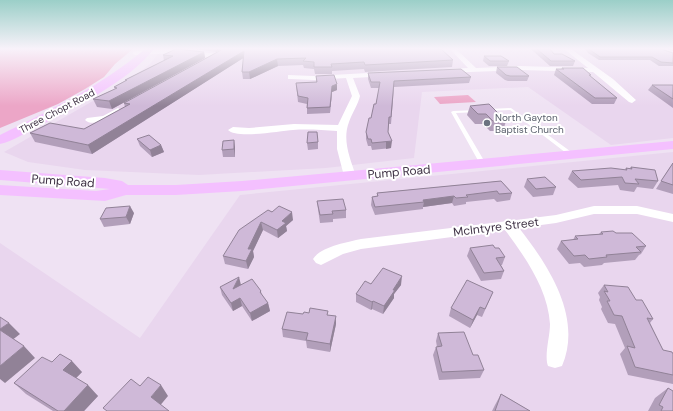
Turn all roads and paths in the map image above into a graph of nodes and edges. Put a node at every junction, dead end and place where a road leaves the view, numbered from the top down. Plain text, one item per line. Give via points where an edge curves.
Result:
1 (115, 68) edge
2 (128, 68) edge
3 (593, 68) edge
4 (473, 69) joint
5 (595, 70) junction
6 (434, 72) edge
7 (396, 74) edge
8 (349, 76) junction
9 (291, 77) dead end
10 (632, 100) dead end
11 (126, 107) edge
12 (90, 120) dead end
13 (341, 128) junction
14 (233, 130) dead end
15 (0, 132) edge
16 (0, 140) edge
17 (673, 145) edge
18 (572, 155) junction
19 (483, 164) junction
20 (0, 175) edge
21 (350, 176) junction
22 (0, 190) edge
23 (125, 190) junction
24 (673, 218) edge
25 (509, 225) junction
26 (321, 259) dead end
27 (555, 359) dead end

1 - 15 main road, Three Chopt Road via 58,104
2 - 16 main road, Three Chopt Road via 57,112
3 - 5 street
4 - 5 street
4 - 6 street
5 - 10 street
7 - 8 street
8 - 9 street
8 - 13 street via 356,96
11 - 12 street via 104,118
13 - 14 street
13 - 21 street via 341,147
17 - 18 main road, Pump Road
18 - 19 main road, Pump Road
18 - 19 lane via 511,109 453,112
19 - 21 main road, Pump Road
20 - 23 main road, Pump Road via 105,183
21 - 23 main road, Pump Road via 204,189
22 - 23 main road, Pump Road via 96,196
24 - 25 street, McIntyre Street via 637,210 610,209
25 - 26 street, McIntyre Street via 361,244 338,250
25 - 27 street via 532,255 551,289 559,329 559,345

